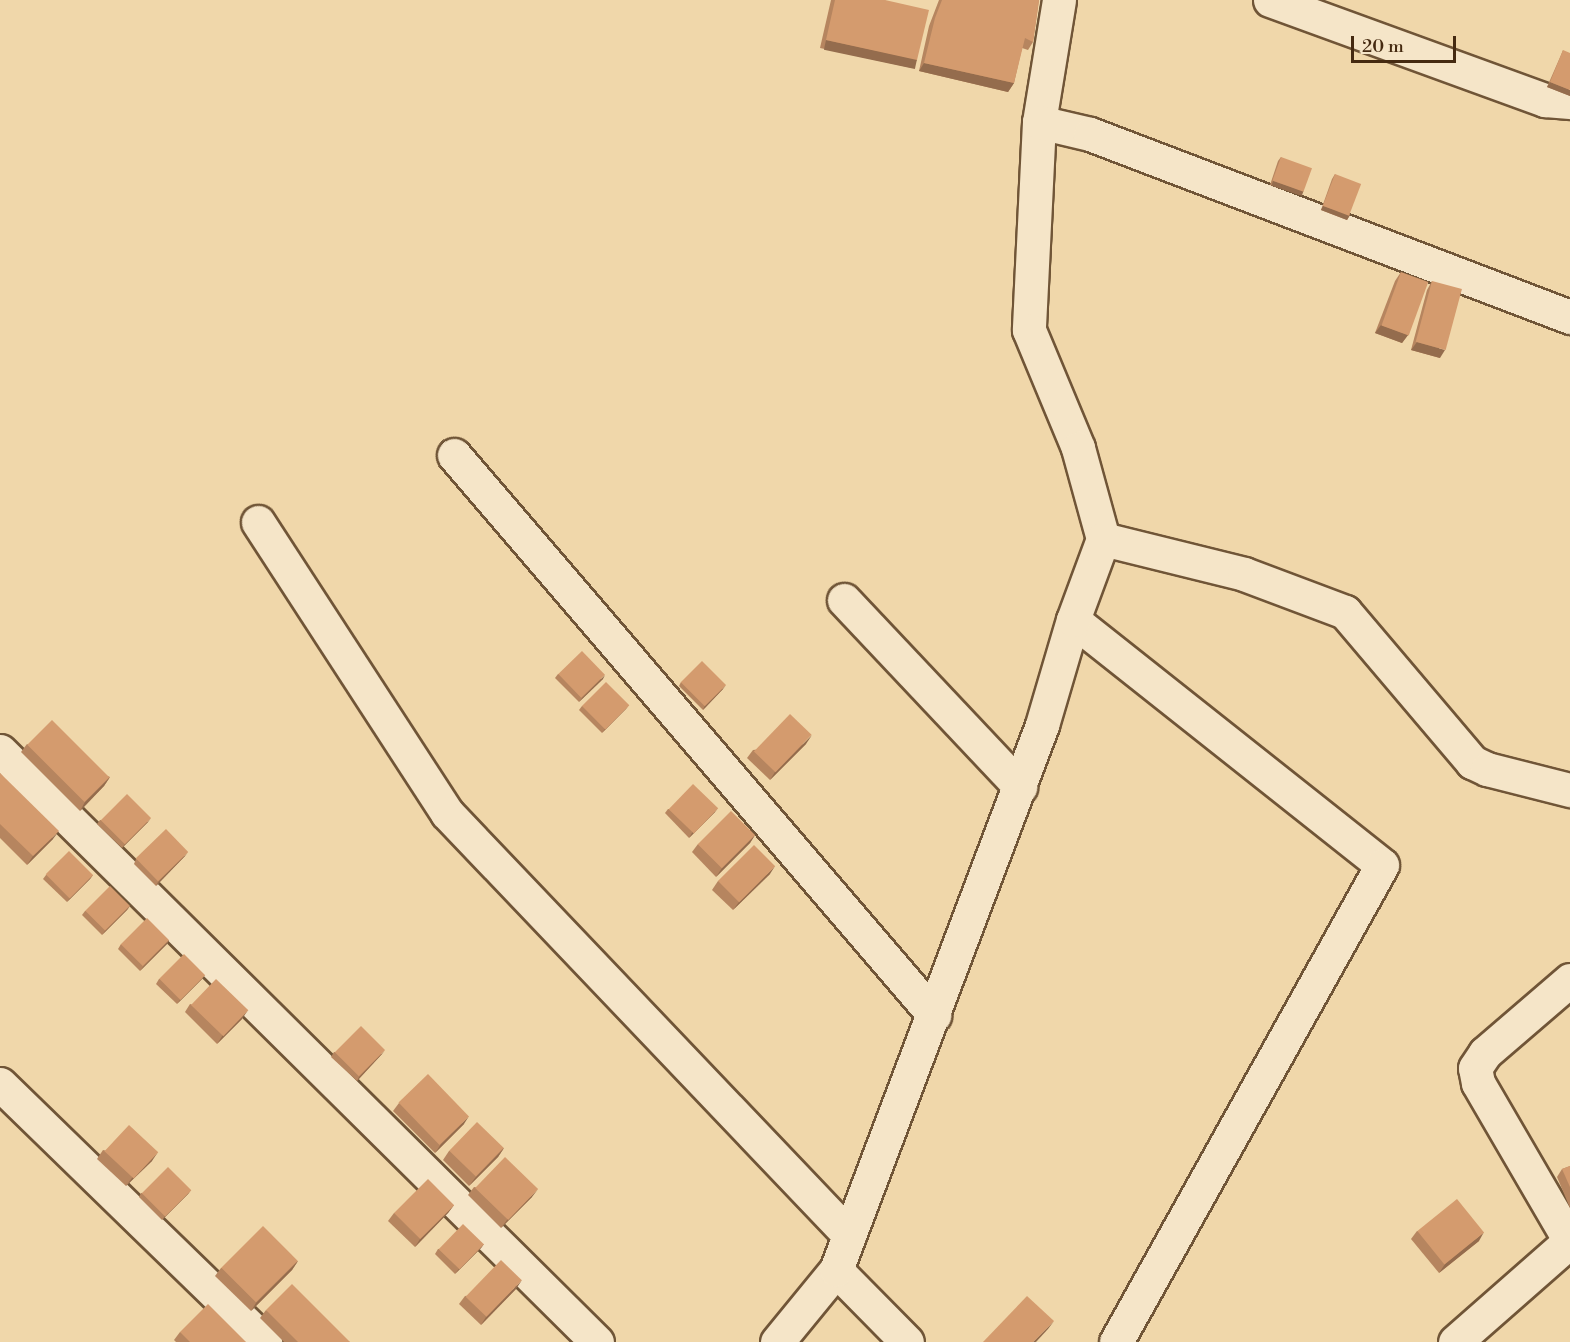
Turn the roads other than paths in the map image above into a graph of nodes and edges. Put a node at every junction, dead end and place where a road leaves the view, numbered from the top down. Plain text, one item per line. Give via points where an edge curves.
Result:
1 (1059, 0) edge
2 (1270, 0) edge
3 (1570, 102) edge
4 (1039, 122) junction
5 (1570, 317) edge
6 (454, 455) dead end
7 (258, 522) dead end
8 (1103, 539) junction
9 (844, 600) dead end
10 (1073, 620) junction
11 (0, 751) edge
12 (1020, 787) junction
13 (1570, 790) edge
14 (1570, 980) edge
15 (934, 1015) junction
16 (0, 1084) edge
17 (849, 1235) junction
18 (1570, 1241) edge
19 (836, 1270) junction
20 (265, 1342) edge
21 (597, 1342) edge
22 (777, 1342) edge
23 (906, 1342) edge
24 (1116, 1342) edge
25 (1455, 1342) edge

1 - 4 street
2 - 3 street via 1545,100
4 - 5 street via 1090,134
4 - 8 street via 1029,330 1078,448
6 - 15 street
7 - 17 street via 447,813
8 - 10 street
8 - 13 street via 1244,574 1345,612 1472,762
9 - 12 street
10 - 12 street
10 - 24 street via 1382,865
11 - 21 street
12 - 15 street
14 - 18 street via 1485,1053 1475,1068 1478,1083
15 - 17 street
16 - 20 street
17 - 19 street
18 - 25 street
19 - 22 street
19 - 23 street

